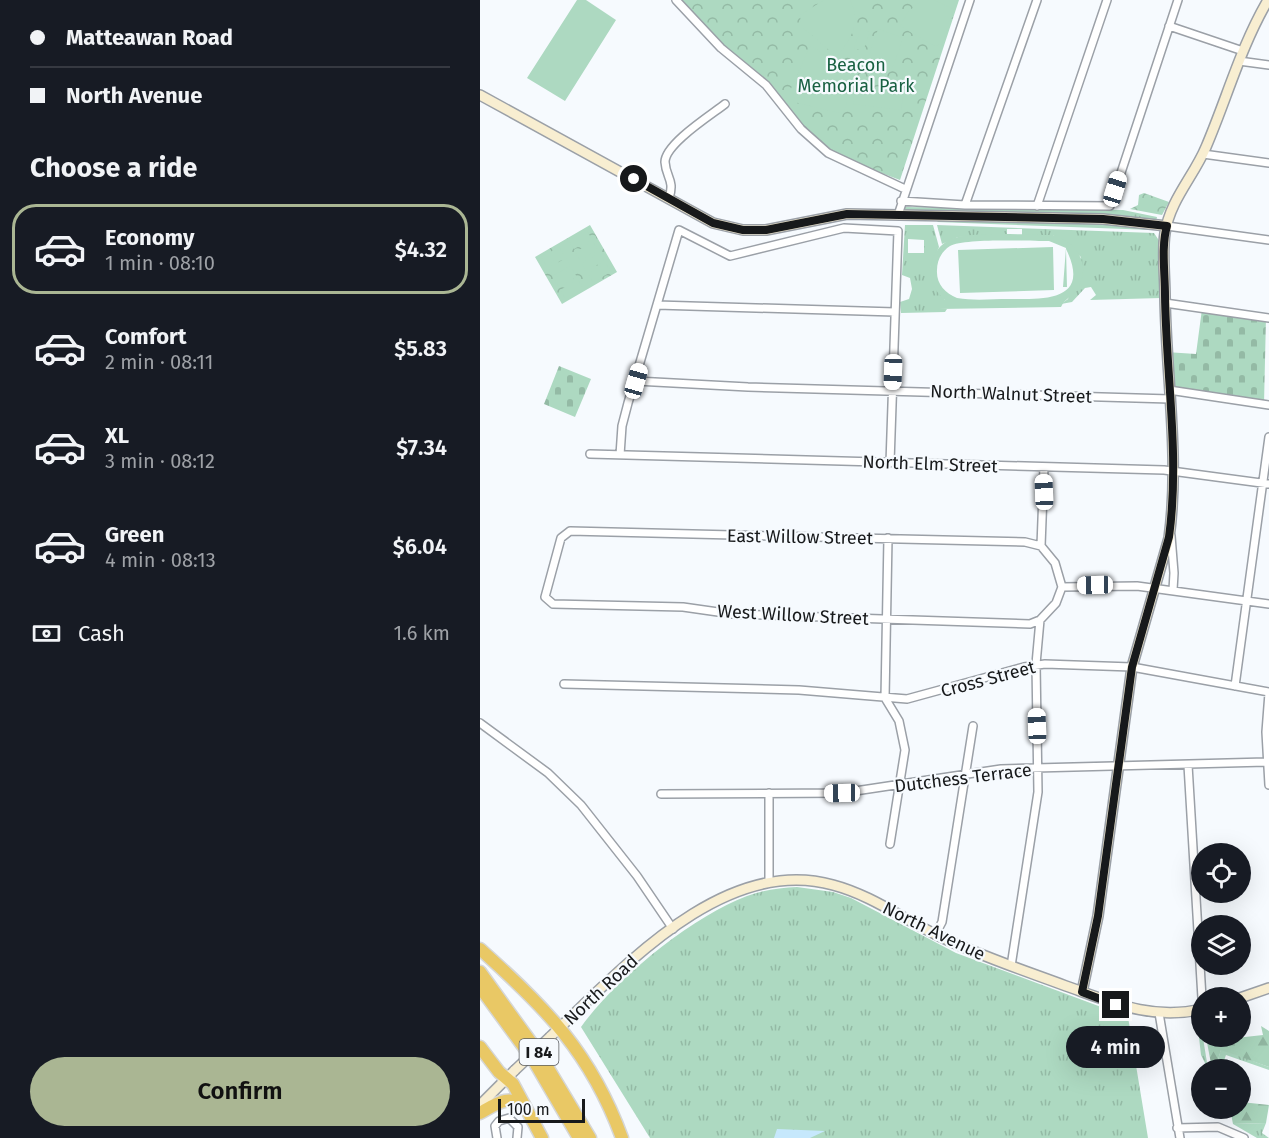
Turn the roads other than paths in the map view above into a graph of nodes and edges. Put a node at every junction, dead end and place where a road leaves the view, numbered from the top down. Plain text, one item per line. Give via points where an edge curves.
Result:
1 (676, 0) edge
2 (970, 0) edge
3 (1037, 0) edge
4 (1107, 0) edge
5 (1178, 0) edge
6 (1268, 0) edge
7 (1169, 26) junction
8 (1243, 51) junction
9 (1239, 61) junction
10 (1269, 65) edge
11 (480, 95) edge
12 (725, 104) dead end
13 (1203, 154) junction
14 (1269, 163) edge
15 (905, 189) junction
16 (669, 198) junction
17 (901, 201) junction
18 (965, 205) junction
19 (1037, 206) junction
20 (898, 215) junction
21 (1167, 226) junction
22 (1269, 240) edge
23 (1165, 303) junction
24 (657, 305) junction
25 (895, 312) junction
26 (1269, 318) edge
27 (636, 381) junction
28 (892, 391) junction
29 (1169, 394) junction
30 (1269, 405) edge
31 (1269, 437) edge
32 (590, 454) dead end
33 (620, 454) junction
34 (890, 463) junction
35 (1044, 467) junction
36 (1172, 471) junction
37 (1266, 484) edge
38 (1170, 532) junction
39 (888, 538) junction
40 (1041, 546) junction
41 (1062, 587) junction
42 (1154, 588) junction
43 (1173, 590) junction
44 (1247, 601) junction
45 (547, 602) joint
46 (1269, 604) edge
47 (887, 620) junction
48 (1040, 620) junction
49 (1036, 664) junction
50 (1132, 667) junction
51 (564, 684) dead end
52 (1236, 686) junction
53 (1269, 693) edge
54 (885, 698) junction
55 (480, 723) edge
56 (973, 726) dead end
57 (1266, 762) junction
58 (1188, 765) junction
59 (1117, 767) junction
60 (1039, 768) junction
61 (966, 774) junction
62 (900, 785) junction
63 (1269, 785) edge
64 (769, 793) junction
65 (661, 794) dead end
66 (890, 844) dead end
67 (769, 882) junction
68 (673, 929) junction
69 (935, 935) junction
70 (480, 949) edge
71 (1011, 966) junction
72 (480, 972) edge
73 (480, 987) edge
74 (1201, 987) edge
75 (1269, 988) edge
76 (1082, 992) junction
77 (1251, 994) edge
78 (1191, 1011) edge
79 (1159, 1013) junction
80 (561, 1027) junction
81 (480, 1047) edge
82 (512, 1074) junction
83 (480, 1105) edge
84 (527, 1110) junction
85 (480, 1113) edge
86 (1178, 1128) junction
87 (497, 1138) edge
88 (517, 1138) edge
89 (542, 1138) edge
90 (579, 1138) edge
91 (590, 1138) edge
92 (622, 1138) edge
93 (1180, 1138) edge
94 (1244, 1138) edge

1 - 15 street via 722,48 766,85 801,129 828,153
2 - 15 street
3 - 18 street
4 - 19 street
5 - 7 street
6 - 8 street
7 - 8 street
7 - 19 street via 1110,206
8 - 9 street
9 - 10 street
9 - 13 street
11 - 16 street
12 - 16 street via 669,151 665,160 673,187
13 - 14 street
13 - 21 street via 1179,194
15 - 17 street
16 - 20 street via 713,223 743,230 766,230 847,214
17 - 18 street
17 - 20 street
18 - 19 street
20 - 21 street via 1103,219
21 - 22 street
21 - 23 street
23 - 26 street
23 - 29 street
24 - 25 street
24 - 25 street via 679,230 730,256 844,228 898,231
24 - 27 street
25 - 28 street
27 - 28 street, North Walnut Street
27 - 33 street via 622,426
28 - 29 street, North Walnut Street
28 - 34 street
29 - 30 street, North Walnut Street
29 - 36 street
31 - 37 street
32 - 33 street, North Elm Street
33 - 34 street, North Elm Street
34 - 35 street, North Elm Street
35 - 36 street, North Elm Street
35 - 40 street
36 - 37 street, North Elm Street
36 - 38 street
37 - 44 street
38 - 42 street
38 - 43 street
39 - 40 street, East Willow Street via 1024,542
39 - 45 street, East Willow Street via 570,531 561,538 545,591
39 - 47 street
40 - 41 street via 1055,562
41 - 42 street
41 - 48 street via 1056,603
42 - 43 street
42 - 50 street
43 - 44 street
44 - 46 street
44 - 52 street
45 - 47 street, West Willow Street
47 - 48 street, West Willow Street via 1030,624
47 - 54 street
48 - 49 street
49 - 50 street, Cross Street
49 - 54 street, Cross Street via 926,695
49 - 60 street
50 - 52 street, Cross Street
50 - 59 street
51 - 54 street, Cross Street via 799,690
52 - 53 street, Cross Street
53 - 57 street
54 - 62 street via 904,736
55 - 68 street via 548,773 580,805
56 - 61 street
57 - 58 street, Dutchess Terrace
57 - 63 street
58 - 59 street, Dutchess Terrace
58 - 74 street
59 - 60 street, Dutchess Terrace
59 - 76 street via 1096,926
60 - 61 street, Dutchess Terrace
60 - 71 street
61 - 62 street, Dutchess Terrace
61 - 69 street via 942,922
62 - 64 street, Dutchess Terrace via 842,793
62 - 66 street
64 - 65 street, Dutchess Terrace
64 - 67 street
67 - 68 street, North Avenue via 730,894
67 - 69 street, North Avenue via 807,880 841,887
68 - 80 street, North Road via 619,970
69 - 71 street, North Avenue
70 - 80 highway
71 - 76 street, North Avenue
72 - 91 highway, I 84 via 540,1054
73 - 90 highway, I 84 via 542,1074
75 - 77 street
76 - 79 street, North Avenue via 1125,1008
78 - 79 street, North Avenue
79 - 86 street
80 - 82 street, North Road, bridge
80 - 92 highway via 598,1081
81 - 82 highway
82 - 83 street, North Road
82 - 84 highway
84 - 85 highway via 507,1100
84 - 89 highway
86 - 93 street
86 - 94 street via 1218,1128
87 - 88 street via 495,1126 509,1118 518,1127

